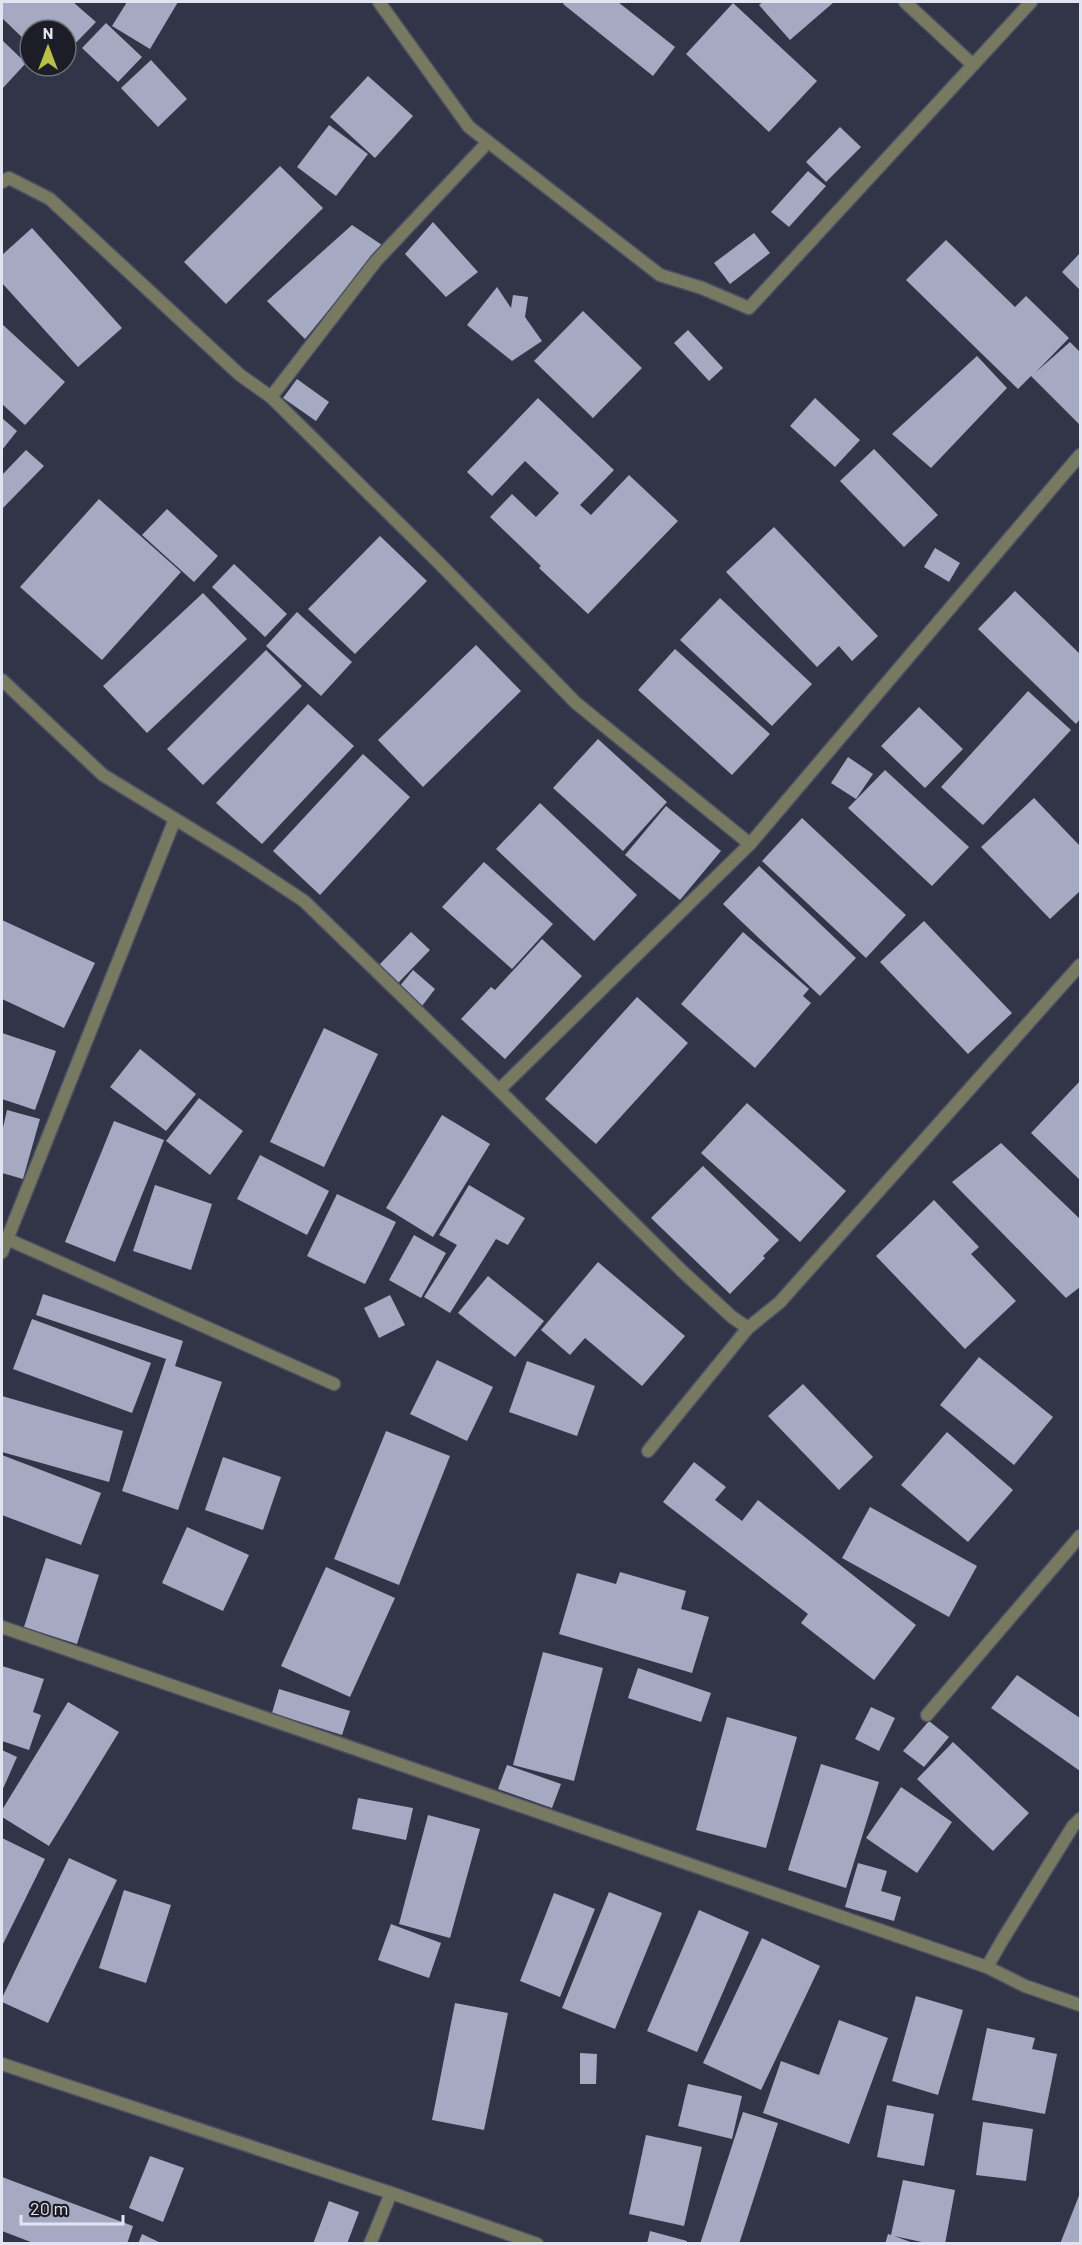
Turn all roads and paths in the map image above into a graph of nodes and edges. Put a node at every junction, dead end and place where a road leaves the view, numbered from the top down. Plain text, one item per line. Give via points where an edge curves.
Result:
1 (379, 2) edge
2 (905, 2) edge
3 (1031, 2) edge
4 (973, 65) junction
5 (488, 142) junction
6 (2, 182) edge
7 (271, 397) junction
8 (1080, 455) edge
9 (2, 680) edge
10 (175, 819) junction
11 (750, 844) junction
12 (1080, 965) edge
13 (499, 1090) junction
14 (7, 1239) junction
15 (2, 1252) edge
16 (748, 1328) junction
17 (334, 1384) dead end
18 (648, 1451) dead end
19 (1080, 1536) edge
20 (2, 1627) edge
21 (927, 1714) dead end
22 (1080, 1819) edge
23 (987, 1967) junction
24 (1080, 2006) edge
25 (2, 2064) edge
26 (391, 2193) junction
27 (370, 2244) edge
28 (537, 2244) edge

1 - 5 street via 470,127
2 - 4 street
3 - 4 street
4 - 5 street via 749,308 660,275
5 - 7 street via 376,261
6 - 7 street via 9,178 50,199 240,375
7 - 11 street via 576,703
8 - 11 street
9 - 10 street via 103,775
10 - 13 street via 304,901
10 - 14 street
11 - 13 street
12 - 16 street via 780,1302
13 - 16 street via 682,1271
14 - 15 street
14 - 17 street
16 - 18 street
19 - 21 street
20 - 23 street
22 - 23 street
23 - 24 street
25 - 26 street
26 - 27 street
26 - 28 street

